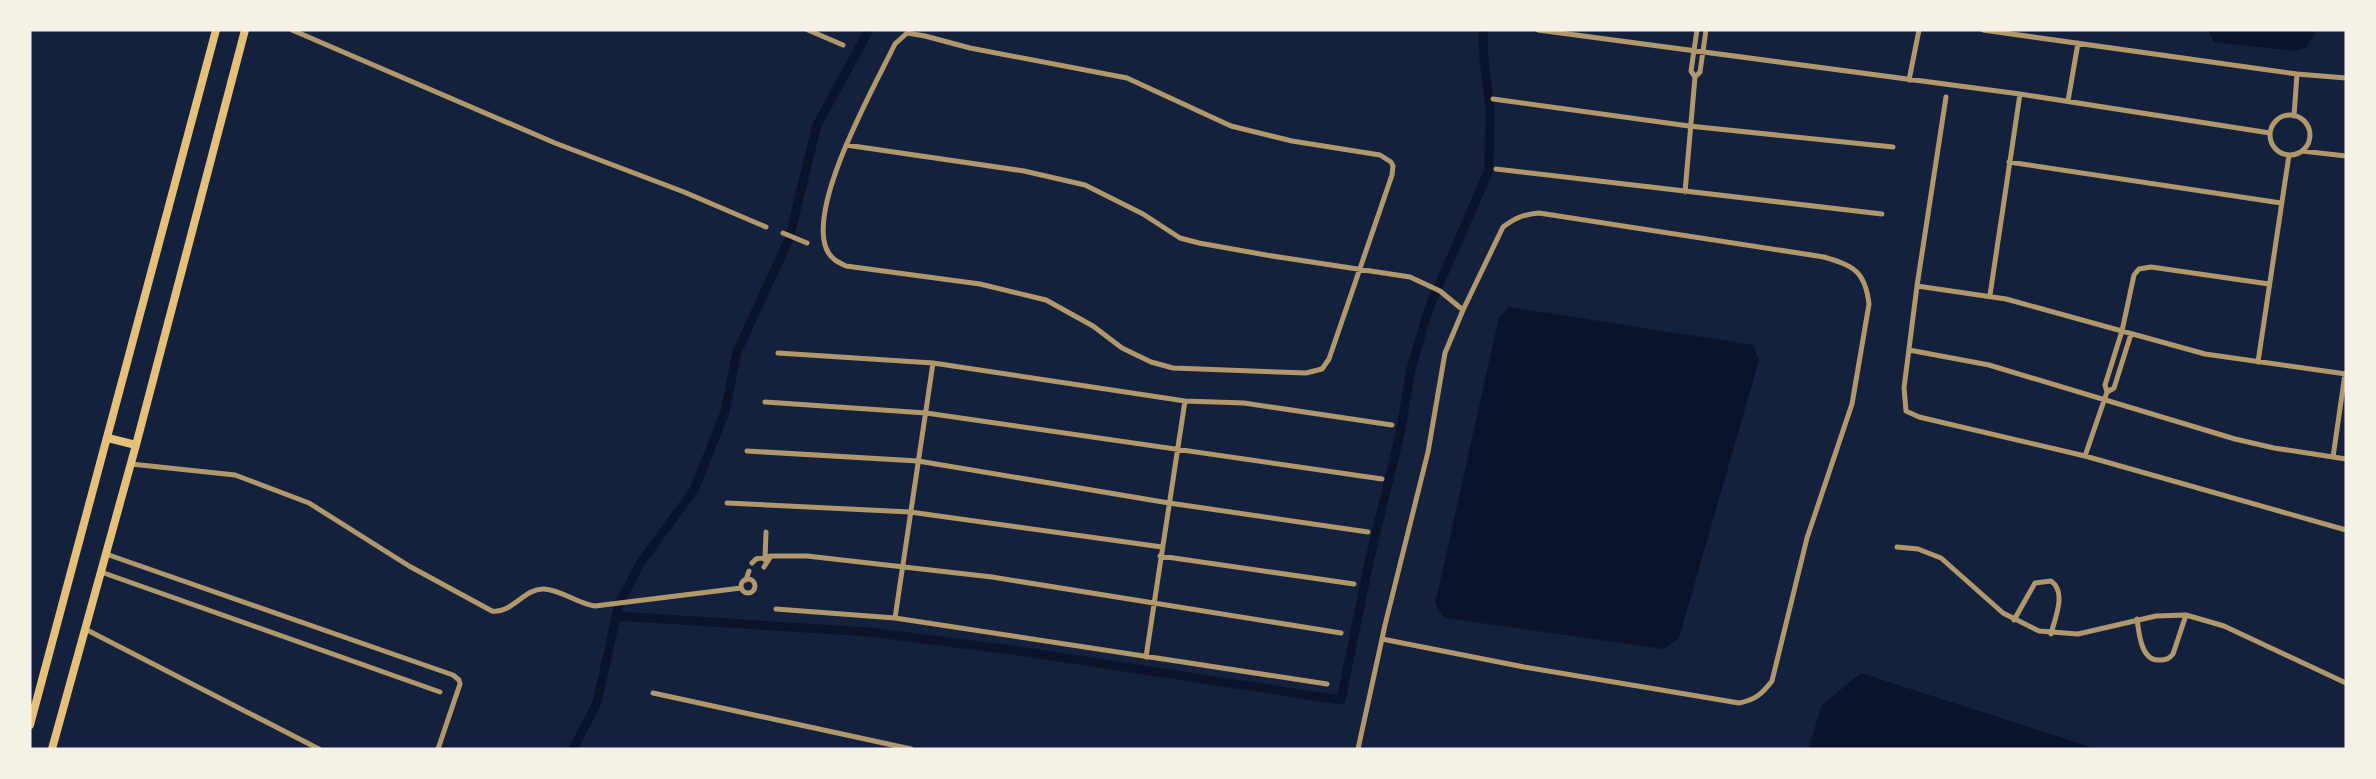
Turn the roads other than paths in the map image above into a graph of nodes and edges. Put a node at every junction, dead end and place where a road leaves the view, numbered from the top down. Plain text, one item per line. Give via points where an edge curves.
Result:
1 (216, 30) edge
2 (245, 30) edge
3 (292, 30) edge
4 (808, 30) edge
5 (1538, 30) edge
6 (1696, 30) edge
7 (1706, 30) edge
8 (1919, 30) edge
9 (1983, 30) edge
10 (2078, 43) junction
11 (843, 45) dead end
12 (1692, 52) junction
13 (1703, 53) junction
14 (2297, 74) junction
15 (1695, 77) junction
16 (2346, 78) edge
17 (1909, 80) junction
18 (2020, 94) junction
19 (1946, 97) dead end
20 (1493, 99) dead end
21 (2068, 101) junction
22 (2294, 116) junction
23 (1689, 126) junction
24 (2270, 133) junction
25 (846, 145) junction
26 (1893, 147) dead end
27 (2302, 151) junction
28 (2289, 155) junction
29 (2346, 156) edge
30 (2009, 162) junction
31 (1496, 169) dead end
32 (1685, 192) junction
33 (2281, 203) junction
34 (1882, 214) dead end
35 (766, 227) dead end
36 (783, 233) dead end
37 (807, 243) dead end
38 (1361, 270) junction
39 (2270, 284) junction
40 (1917, 286) junction
41 (1990, 296) junction
42 (1463, 310) junction
43 (2122, 331) junction
44 (2132, 334) junction
45 (1909, 350) junction
46 (778, 353) dead end
47 (2258, 362) junction
48 (933, 363) junction
49 (2345, 374) edge
50 (2107, 392) junction
51 (1185, 400) junction
52 (2103, 400) junction
53 (765, 402) dead end
54 (926, 413) junction
55 (1392, 425) dead end
56 (108, 438) junction
57 (136, 445) junction
58 (1177, 450) junction
59 (747, 451) dead end
60 (2085, 456) junction
61 (2333, 456) junction
62 (2346, 458) edge
63 (918, 461) junction
64 (131, 464) junction
65 (1382, 479) dead end
66 (1169, 502) junction
67 (727, 503) dead end
68 (910, 512) junction
69 (2346, 530) edge
70 (766, 532) dead end
71 (1368, 532) dead end
72 (1162, 547) junction
73 (1897, 547) dead end
74 (106, 554) junction
75 (1161, 556) junction
76 (768, 557) junction
77 (752, 563) dead end
78 (765, 566) dead end
79 (902, 567) junction
80 (749, 571) dead end
81 (101, 572) junction
82 (746, 580) junction
83 (1354, 584) dead end
84 (741, 588) junction
85 (1153, 603) junction
86 (776, 609) dead end
87 (2186, 615) junction
88 (895, 618) junction
89 (2138, 619) junction
90 (2014, 620) junction
91 (85, 629) junction
92 (1341, 633) dead end
93 (2051, 634) junction
94 (1382, 639) junction
95 (1146, 657) junction
96 (2346, 683) edge
97 (1327, 684) dead end
98 (440, 692) dead end
99 (653, 693) dead end
100 (30, 725) edge
101 (52, 749) edge
102 (319, 749) edge
103 (438, 749) edge
104 (911, 749) edge
105 (1358, 749) edge

1 - 56 main road
2 - 57 main road
3 - 35 street via 555,143
4 - 11 street
5 - 12 street
6 - 12 street
7 - 13 street
8 - 17 street
9 - 10 street
10 - 14 street
10 - 21 street
12 - 13 street
12 - 15 street via 1691,71
13 - 15 street via 1700,72
13 - 17 street
14 - 16 street
14 - 22 street
15 - 23 street
17 - 18 street
18 - 21 street
18 - 30 street
19 - 40 street
20 - 23 street
21 - 24 street
22 - 24 street via 2276,121
22 - 27 street via 2309,131
23 - 26 street
23 - 32 street
24 - 28 street via 2273,145
25 - 38 street via 1024,171 1084,185 1180,237 1199,243
25 - 38 street via 837,166 824,226 826,248 835,261 846,266 980,284 1046,300 1093,326 1122,348 1173,368 1306,373 1322,369
25 - 38 street via 895,44 907,33 1126,78 1231,126 1386,158 1393,166 1392,175
27 - 28 street
27 - 29 street
28 - 33 street
30 - 33 street
30 - 41 street
31 - 32 street
32 - 34 street
33 - 39 street
36 - 37 street
38 - 42 street via 1426,283
39 - 43 street via 2145,267 2134,275
39 - 47 street
40 - 41 street
40 - 45 street
41 - 43 street
42 - 94 street via 1445,353 1428,452
42 - 94 street via 1503,227 1513,219 1539,213 1824,257 1855,268 1867,288 1869,304 1852,404 1808,538 1772,681 1763,693 1739,703
43 - 44 street
43 - 50 street via 2105,385
44 - 47 street via 2205,354
44 - 50 street via 2114,388
45 - 52 street via 1989,365
45 - 60 street via 1903,401 1911,415
46 - 48 street
47 - 49 street
48 - 51 street
48 - 54 street
49 - 61 street
50 - 52 street
51 - 55 street via 1244,402
51 - 58 street
52 - 60 street
52 - 61 street via 2235,439
53 - 54 street
54 - 58 street
54 - 63 street
56 - 57 main road
56 - 100 main road
57 - 64 main road
58 - 65 street
58 - 66 street
59 - 63 street
60 - 69 street
61 - 62 street
63 - 66 street
63 - 68 street
64 - 74 main road
64 - 84 street via 235,476 309,503 409,566 492,611 504,610 545,589 595,606
66 - 71 street
66 - 72 street
67 - 68 street
68 - 72 street
68 - 79 street
70 - 76 street
72 - 75 street
73 - 90 street via 1918,549 1941,558
74 - 81 main road
74 - 103 street via 453,675 460,684
75 - 83 street
75 - 85 street
76 - 77 street
76 - 78 street
76 - 79 street via 807,556
79 - 85 street
79 - 88 street
80 - 82 street
81 - 91 main road
81 - 98 street
82 - 84 street
82 - 84 street via 756,580 755,590 749,594
85 - 92 street
85 - 95 street
86 - 88 street
87 - 89 street
87 - 89 street via 2173,654 2156,661 2144,650
87 - 96 street via 2224,626
88 - 95 street
89 - 93 street via 2078,634
90 - 93 street
90 - 93 street via 2036,583 2051,581 2060,593
91 - 101 main road
91 - 102 street
94 - 105 street
95 - 97 street
99 - 104 street

